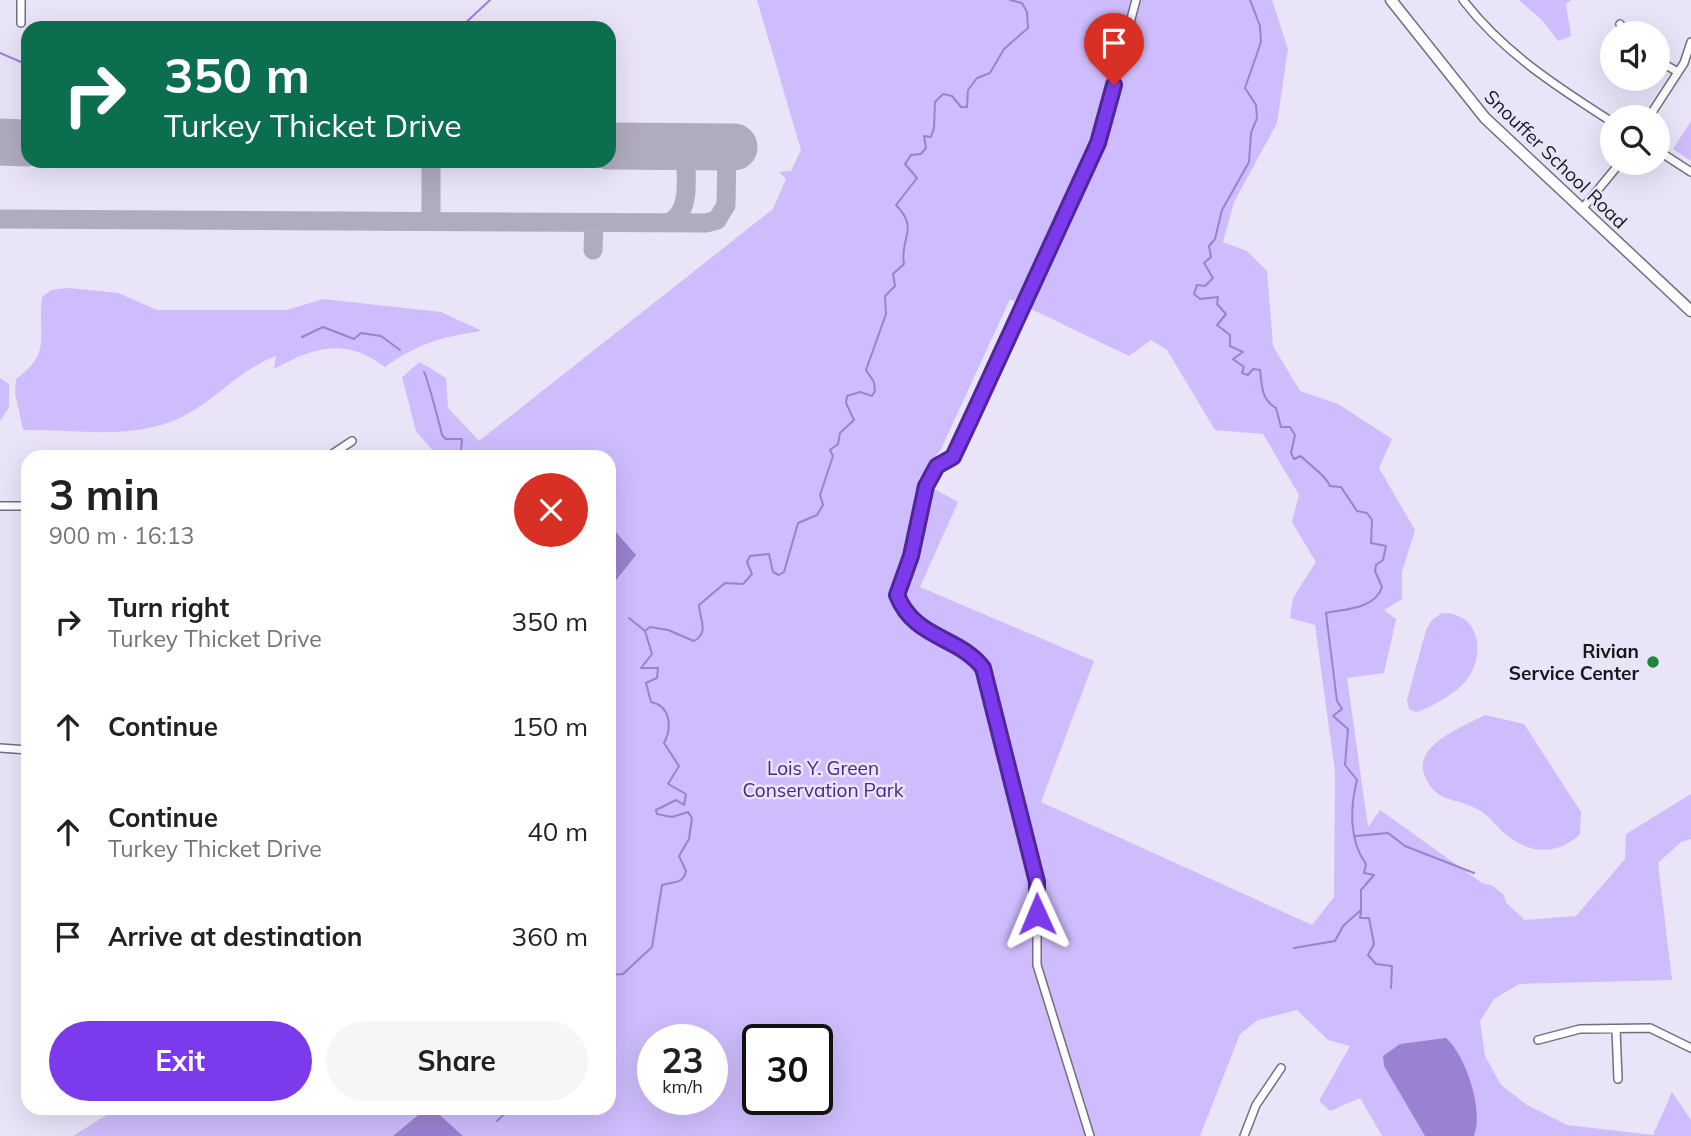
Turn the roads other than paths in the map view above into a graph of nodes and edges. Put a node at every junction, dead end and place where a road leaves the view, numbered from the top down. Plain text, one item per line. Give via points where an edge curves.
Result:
1 (21, 0) edge
2 (1136, 0) edge
3 (1389, 0) edge
4 (1464, 0) edge
5 (21, 23) dead end
6 (1691, 42) edge
7 (1670, 67) edge
8 (1678, 72) junction
9 (1657, 105) edge
10 (1600, 114) edge
11 (1670, 158) edge
12 (1691, 172) edge
13 (1610, 175) edge
14 (1582, 209) junction
15 (1691, 311) edge
16 (352, 441) dead end
17 (338, 450) edge
18 (0, 506) edge
19 (21, 506) edge
20 (0, 748) edge
21 (21, 750) edge
22 (1616, 1029) junction
23 (1538, 1040) dead end
24 (1691, 1048) edge
25 (1281, 1068) dead end
26 (1618, 1079) dead end
27 (1090, 1136) edge
28 (1244, 1136) edge

1 - 5 street
2 - 27 street via 1098,143 953,457 937,466 926,486 911,556 897,595 921,628 976,659 983,668 1037,882 1037,964
3 - 14 main road, Snouffer School Road via 1485,118
4 - 10 street via 1508,51
6 - 8 street
7 - 8 street
8 - 9 street
11 - 12 street
13 - 14 street
14 - 15 main road, Snouffer School Road
16 - 17 street
18 - 19 street
20 - 21 street
22 - 23 street via 1580,1029
22 - 24 street via 1650,1028
22 - 26 street
25 - 28 street via 1256,1105

